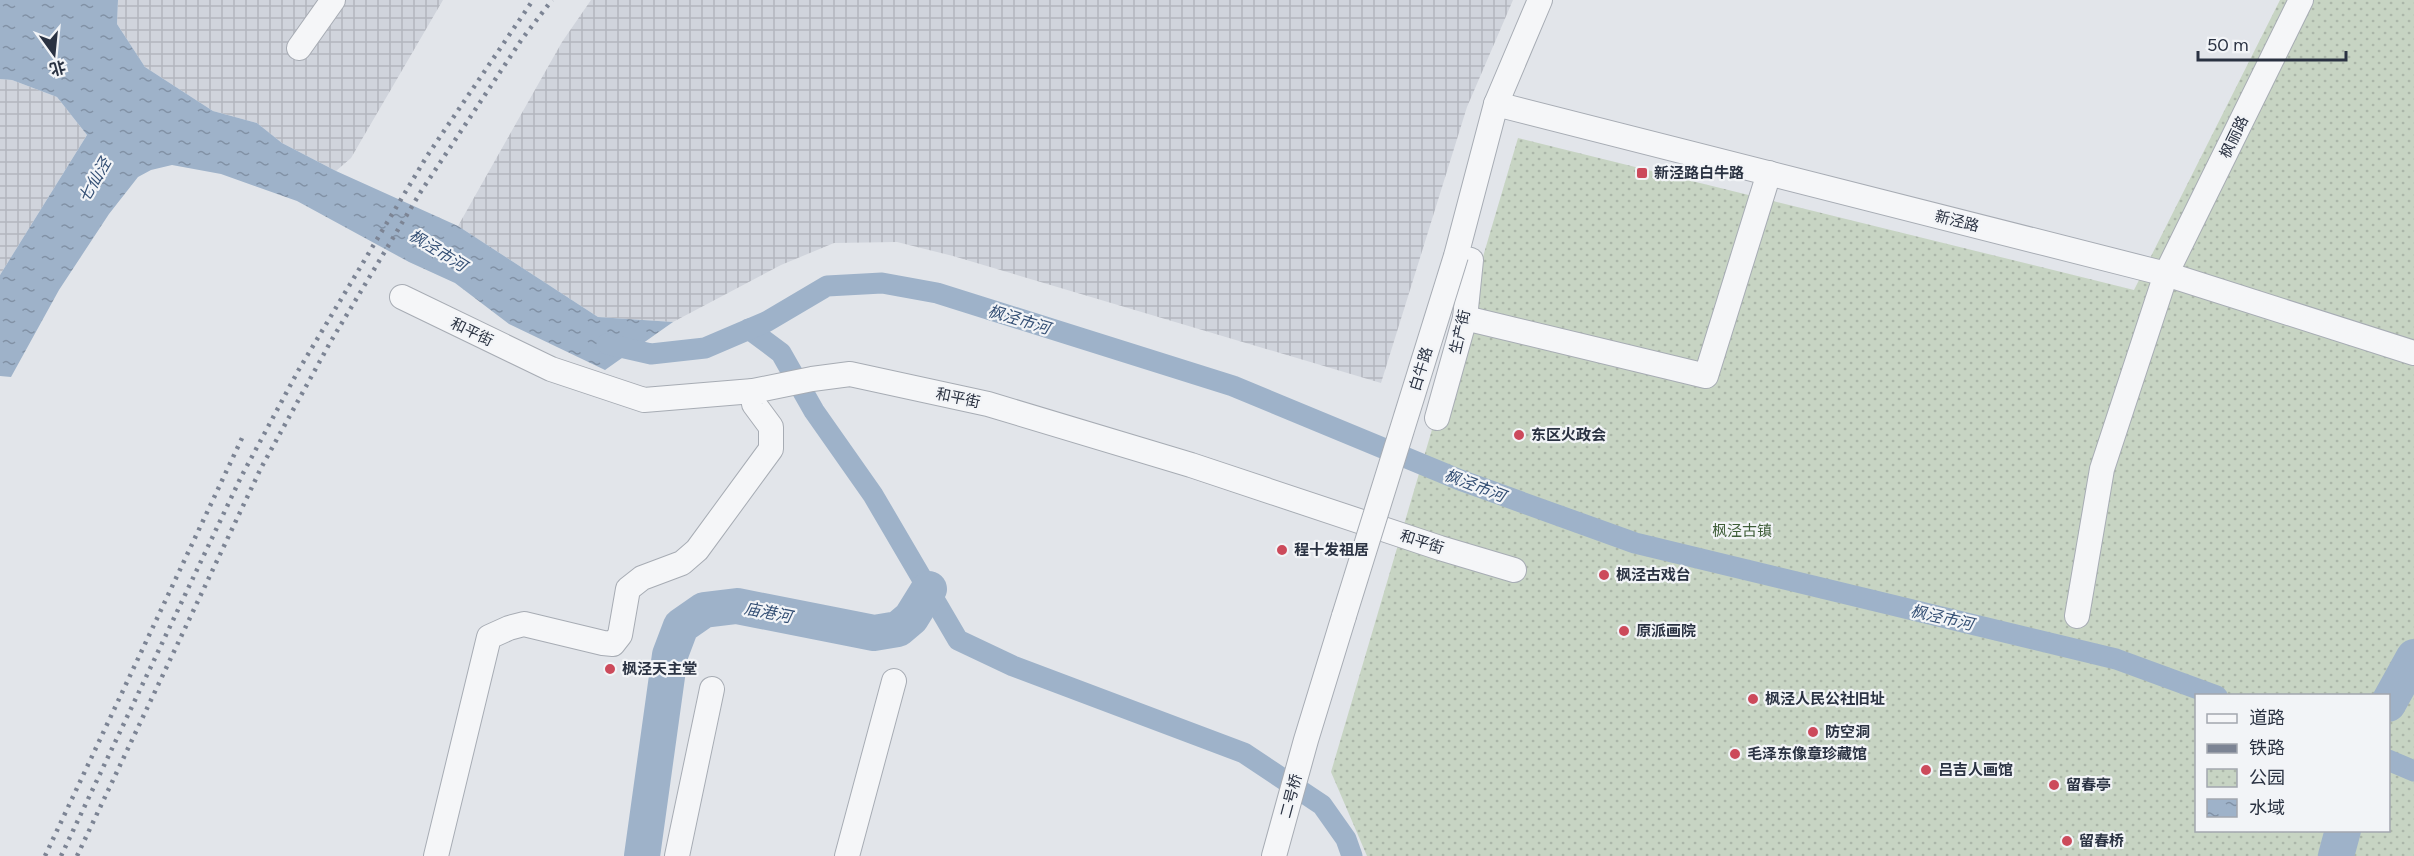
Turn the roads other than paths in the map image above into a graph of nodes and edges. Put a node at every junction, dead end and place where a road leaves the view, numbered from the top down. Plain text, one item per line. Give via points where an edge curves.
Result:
1 (333, 0) edge
2 (1540, 0) edge
3 (2301, 0) edge
4 (299, 48) dead end
5 (1496, 104) junction
6 (1769, 173) junction
7 (1456, 256) junction
8 (2166, 274) junction
9 (402, 297) dead end
10 (1465, 318) junction
11 (2414, 353) edge
12 (762, 390) junction
13 (1437, 418) dead end
14 (1514, 570) dead end
15 (2077, 615) dead end
16 (894, 681) dead end
17 (712, 689) dead end
18 (1306, 740) joint
19 (1275, 854) edge
20 (436, 856) edge
21 (677, 856) edge
22 (847, 856) edge

1 - 4 street
2 - 5 street, 白牛路
3 - 8 street, 枫丽路
5 - 6 street, 新泾路
5 - 7 street, 白牛路
6 - 8 street, 新泾路
6 - 10 street via 1706,376
7 - 10 street, 生产街 via 1471,260
7 - 18 street, 白牛路, bridge
8 - 11 street, 新泾路
8 - 15 street, 枫丽路 via 2102,469
9 - 12 street, 和平街 via 551,369 644,400
10 - 13 street, 生产街
12 - 14 street, 和平街 via 850,374 988,404
12 - 20 street via 754,404 771,427 771,448 697,550 682,563 642,578 628,589 620,635 614,644 524,624 489,637
16 - 22 street
17 - 21 street
18 - 19 street, 二号桥

